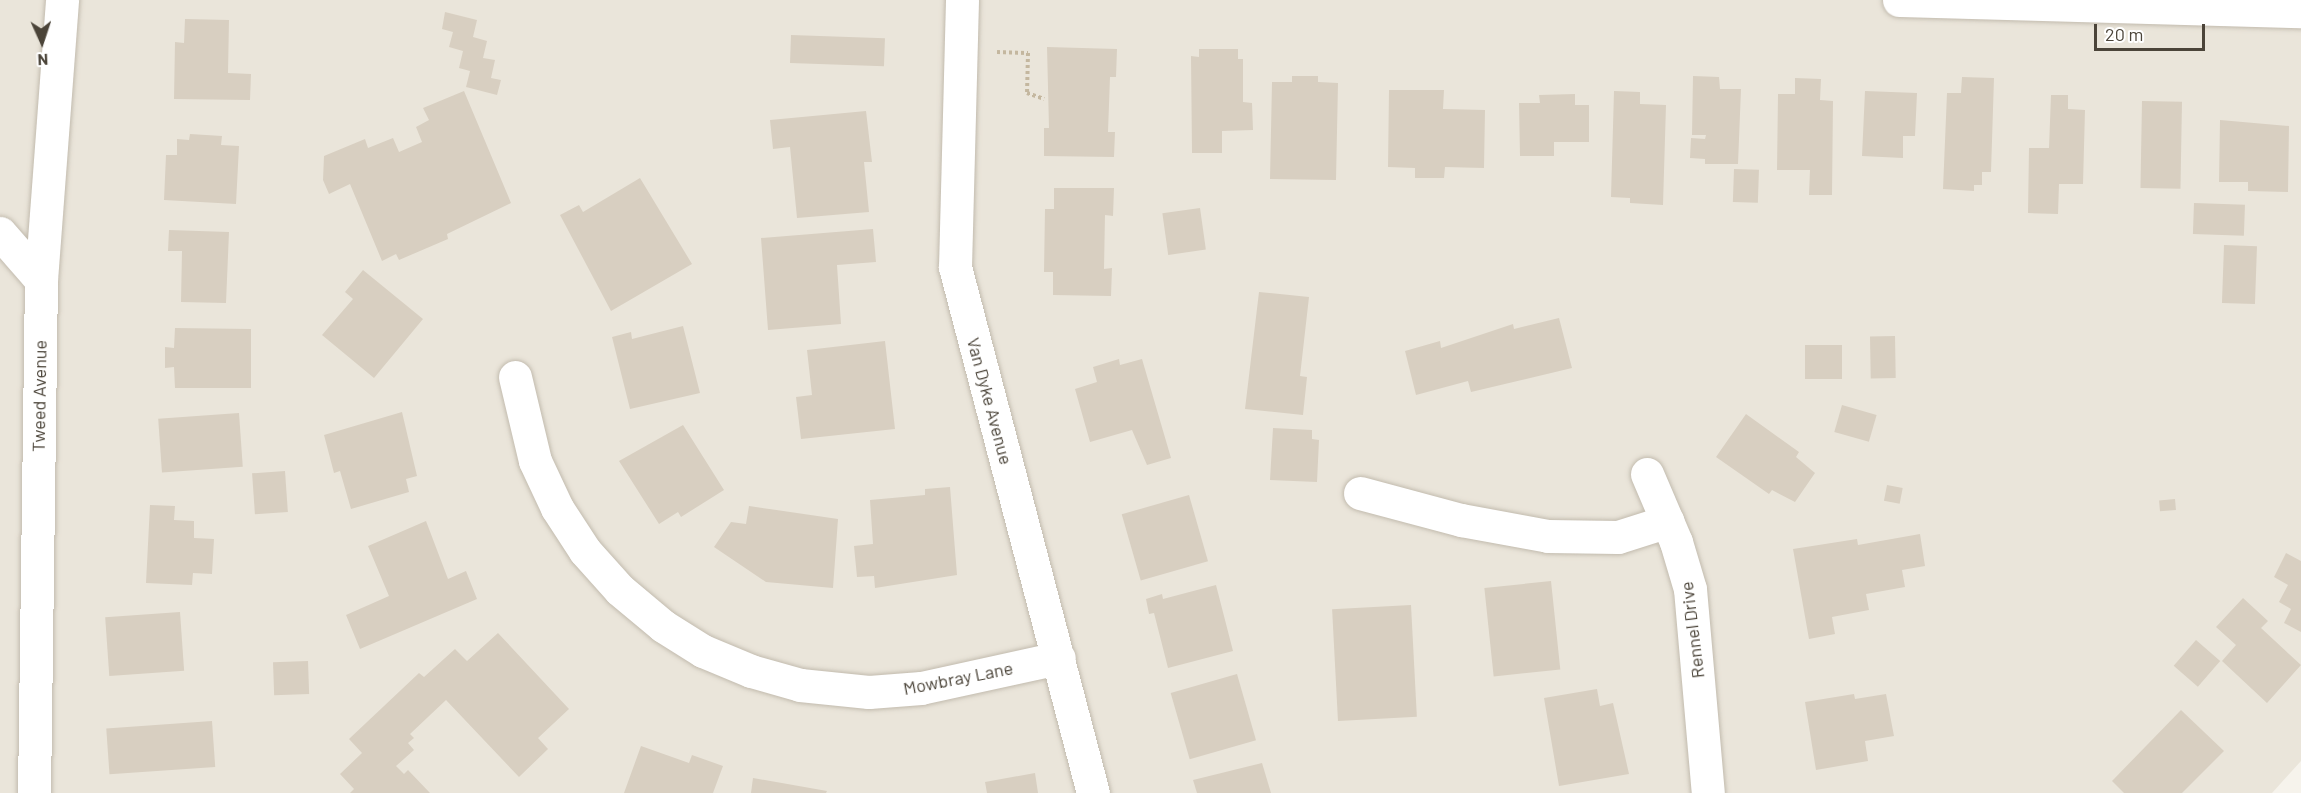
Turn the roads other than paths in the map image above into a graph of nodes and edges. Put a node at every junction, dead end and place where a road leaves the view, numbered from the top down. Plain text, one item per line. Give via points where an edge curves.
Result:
1 (62, 0) edge
2 (962, 0) edge
3 (1899, 0) edge
4 (2301, 11) edge
5 (0, 233) edge
6 (41, 280) junction
7 (515, 377) dead end
8 (1647, 474) dead end
9 (1360, 493) dead end
10 (1668, 521) junction
11 (1059, 658) junction
12 (34, 793) edge
13 (1093, 793) edge
14 (1708, 793) edge

1 - 6 street, Tweed Avenue
2 - 11 street, Van Dyke Avenue via 955,267
3 - 4 street
5 - 6 street
6 - 12 street, Tweed Avenue
7 - 11 street, Mowbray Lane via 535,461 557,508 585,552 620,591 663,627 703,651 800,686 869,692 921,688
8 - 10 street, Rennel Drive
9 - 10 street via 1461,520 1548,536 1618,537
10 - 14 street, Rennel Drive via 1690,589
11 - 13 street, Van Dyke Avenue

